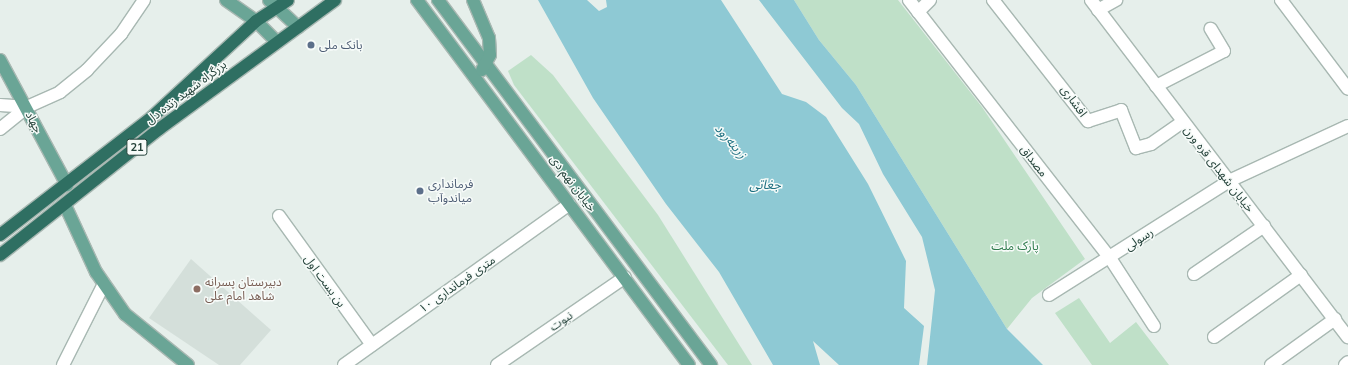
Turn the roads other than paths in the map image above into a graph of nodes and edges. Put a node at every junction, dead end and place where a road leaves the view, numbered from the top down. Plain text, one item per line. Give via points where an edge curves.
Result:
1 (144, 0) edge
2 (226, 0) edge
3 (335, 0) edge
4 (417, 0) edge
5 (438, 0) edge
6 (473, 0) edge
7 (909, 0) edge
8 (930, 0) edge
9 (993, 0) edge
10 (1091, 0) edge
11 (1116, 0) edge
12 (1281, 0) edge
13 (278, 2) edge
14 (1098, 10) junction
15 (918, 12) junction
16 (256, 21) junction
17 (298, 27) junction
18 (1211, 29) dead end
19 (277, 42) junction
20 (0, 60) edge
21 (486, 68) junction
22 (473, 76) junction
23 (1156, 86) junction
24 (1348, 89) edge
25 (0, 105) edge
26 (27, 107) junction
27 (1183, 122) junction
28 (1348, 126) edge
29 (0, 129) edge
30 (1229, 181) junction
31 (66, 185) junction
32 (570, 204) junction
33 (66, 205) junction
34 (279, 216) dead end
35 (1264, 226) junction
36 (2, 229) edge
37 (0, 255) edge
38 (1110, 258) junction
39 (1194, 274) dead end
40 (1301, 275) junction
41 (625, 277) junction
42 (104, 284) junction
43 (1049, 295) dead end
44 (1335, 319) junction
45 (1154, 326) dead end
46 (1214, 337) dead end
47 (1348, 337) edge
48 (372, 345) junction
49 (1348, 362) edge
50 (63, 365) edge
51 (188, 365) edge
52 (344, 365) edge
53 (498, 365) edge
54 (689, 365) edge
55 (711, 365) edge
56 (1271, 365) edge
57 (1345, 365) edge

1 - 26 street via 121,34 87,70 60,92
2 - 16 main road
3 - 17 highway, 21
4 - 22 main road, خیابان نهم دی
5 - 21 main road, خیابان نهم دی
6 - 21 main road via 489,38 490,55
7 - 15 street, مصداق
8 - 15 street
9 - 27 street, افشاری via 1088,121 1121,110 1136,148 1150,144
10 - 14 street, خیابان شهدای قره ورن
11 - 14 street
12 - 24 street
13 - 16 highway, 21
13 - 17 main road
14 - 23 street, خیابان شهدای قره ورن
15 - 38 street, مصداق
16 - 19 main road
16 - 31 highway, بزرگراه شهید زنده دل / 21 via 192,83
17 - 19 highway, 21
18 - 23 street via 1224,51
19 - 33 highway, بزرگراه شهید زنده دل / 21 via 159,130
20 - 26 main road, جهاد
21 - 22 main road
21 - 55 main road, خیابان نهم دی
22 - 32 main road, خیابان نهم دی
23 - 27 street, خیابان شهدای قره ورن
25 - 26 street
26 - 29 street
26 - 31 main road, جهاد
27 - 30 street, خیابان شهدای قره ورن
28 - 30 street, رسولی
30 - 35 street, خیابان شهدای قره ورن
30 - 38 street, رسولی
31 - 36 highway, بزرگراه شهید زنده دل / 21
32 - 41 main road, خیابان نهم دی
32 - 48 street, ۱۰ متری فرمانداری
33 - 37 highway, بزرگراه شهید زنده دل / 21
33 - 42 main road
34 - 48 street, بن بست اول
35 - 39 street
35 - 40 street, خیابان شهدای قره ورن
38 - 43 street, رسولی
38 - 45 street, مصداق
40 - 44 street, خیابان شهدای قره ورن
40 - 46 street
41 - 53 street, نبوت
41 - 54 main road, خیابان نهم دی
42 - 50 street
42 - 51 main road via 125,314
44 - 47 street, خیابان شهدای قره ورن
44 - 56 street
48 - 52 street, ۱۰ متری فرمانداری
49 - 57 street

